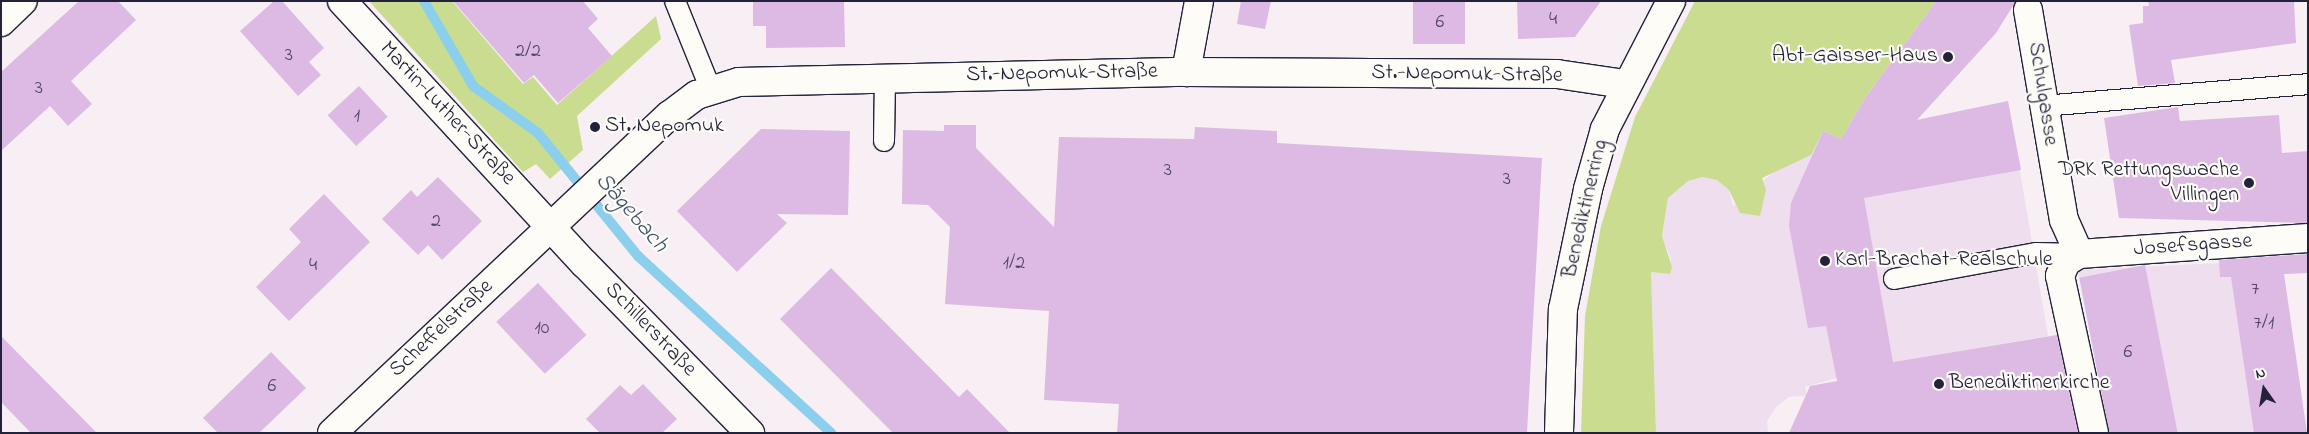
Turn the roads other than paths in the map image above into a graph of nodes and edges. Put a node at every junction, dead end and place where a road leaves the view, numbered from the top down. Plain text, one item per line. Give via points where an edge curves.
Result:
1 (23, 1) edge
2 (342, 1) edge
3 (675, 1) edge
4 (1199, 1) edge
5 (1672, 1) edge
6 (2028, 10) dead end
7 (1, 22) edge
8 (1186, 72) junction
9 (885, 77) junction
10 (1625, 84) junction
11 (2308, 84) edge
12 (711, 90) junction
13 (2042, 106) junction
14 (884, 141) dead end
15 (552, 226) junction
16 (2308, 238) edge
17 (2079, 254) junction
18 (1894, 279) dead end
19 (332, 433) edge
20 (750, 433) edge
21 (1558, 433) edge
22 (2094, 433) edge

1 - 7 street
2 - 15 street, Martin-Luther-Straße
3 - 12 lane
4 - 8 street
5 - 10 street, Benediktinerring
6 - 13 street, Schulgasse
8 - 9 street, St.-Nepomuk-Straße
8 - 10 street, St.-Nepomuk-Straße via 1557,74
9 - 12 street, St.-Nepomuk-Straße via 770,79
9 - 14 lane
10 - 21 street, Benediktinerring via 1605,128 1563,309
11 - 13 lane
12 - 15 street, St.-Nepomuk-Straße via 677,110 608,170
13 - 17 street, Schulgasse via 2064,220
15 - 19 street, Scheffelstraße
15 - 20 street, Schillerstraße
16 - 17 street, Josefsgasse
17 - 18 lane via 2036,253
17 - 22 street via 2066,262 2060,276

